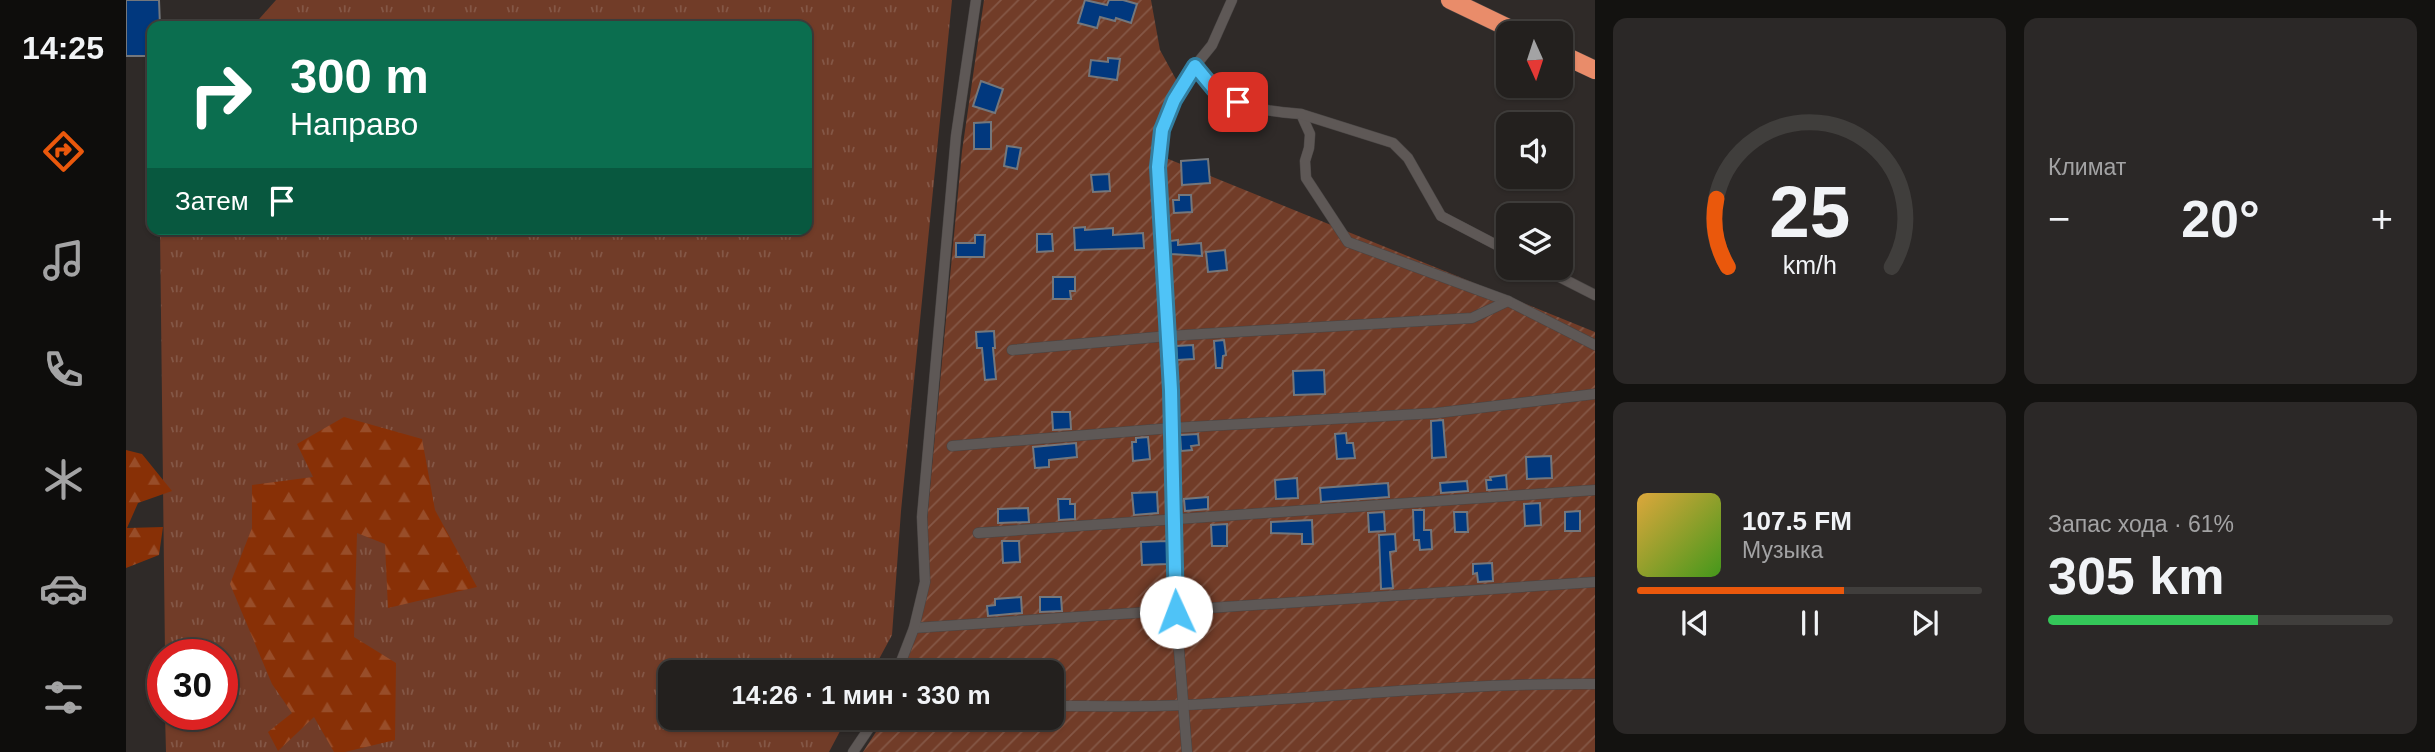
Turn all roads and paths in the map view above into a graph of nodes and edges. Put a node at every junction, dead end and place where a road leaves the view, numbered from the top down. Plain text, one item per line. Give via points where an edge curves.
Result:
1 (976, 0) edge
2 (1232, 0) edge
3 (1450, 0) edge
4 (1496, 22) edge
5 (1573, 60) edge
6 (1195, 66) junction
7 (1595, 70) edge
8 (1301, 114) junction
9 (1496, 245) edge
10 (1566, 280) edge
11 (1595, 295) edge
12 (1508, 301) junction
13 (1168, 336) junction
14 (1595, 345) edge
15 (1012, 350) dead end
16 (1595, 394) edge
17 (1172, 428) junction
18 (952, 446) dead end
19 (1595, 490) edge
20 (1173, 521) junction
21 (978, 533) dead end
22 (1595, 582) edge
23 (1176, 612) junction
24 (914, 628) junction
25 (902, 660) edge
26 (1595, 684) edge
27 (1182, 705) junction
28 (1064, 706) edge
29 (868, 730) edge
30 (853, 752) edge
31 (1186, 752) edge

1 - 24 street via 956,136 922,517 925,582
2 - 6 street via 1212,45
3 - 4 highway
5 - 7 highway
6 - 8 street via 1214,89 1238,102 1263,111
6 - 13 street via 1162,130 1158,167
8 - 9 street via 1393,143 1408,158 1441,216
8 - 12 street via 1310,134 1306,178 1348,242
10 - 11 street
12 - 13 street via 1472,318
12 - 14 street
13 - 15 street
13 - 17 street
16 - 17 street via 1437,414
17 - 18 street
17 - 20 street
19 - 20 street
20 - 21 street
20 - 23 street
22 - 23 street
23 - 24 street
23 - 27 street
24 - 25 street
26 - 27 street via 1403,690
27 - 28 street
27 - 31 street
29 - 30 street

